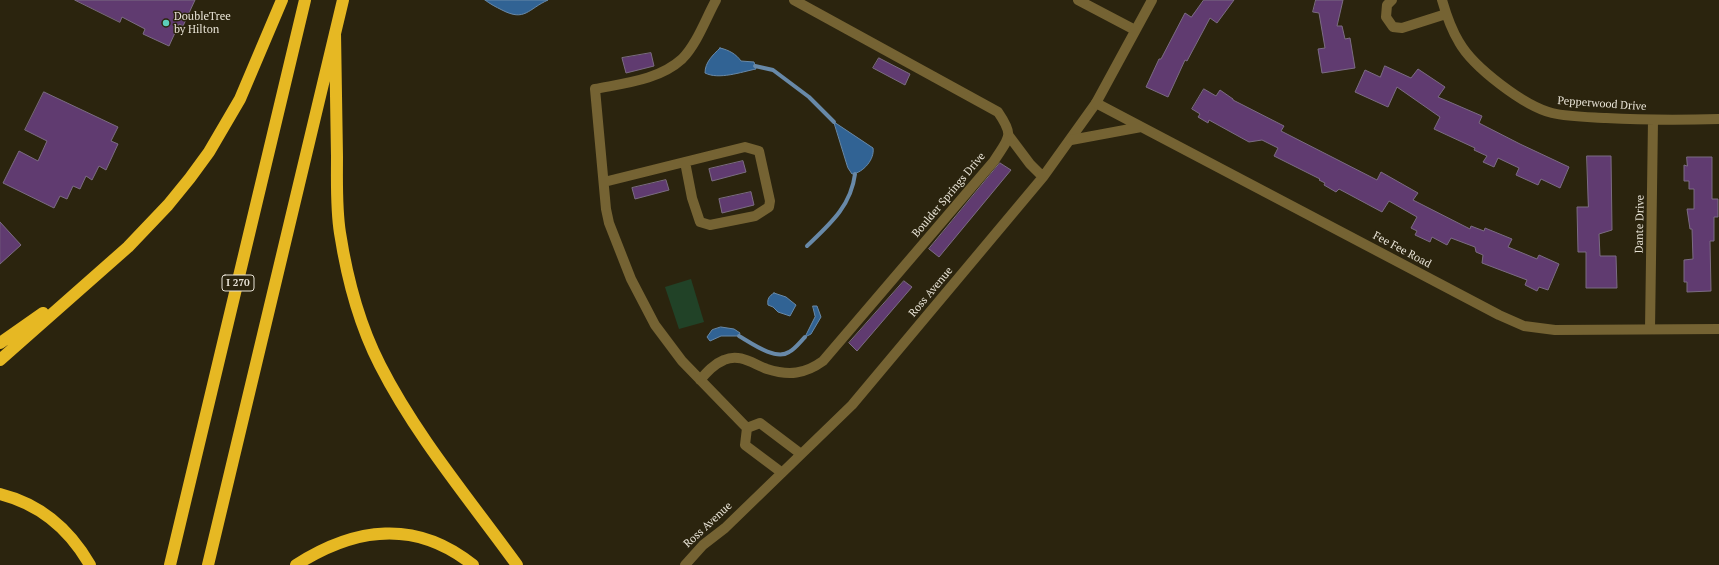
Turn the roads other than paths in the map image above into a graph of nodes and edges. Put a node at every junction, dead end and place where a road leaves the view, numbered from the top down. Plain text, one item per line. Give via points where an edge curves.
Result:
1 (282, 0) edge
2 (305, 0) edge
3 (343, 0) edge
4 (716, 0) edge
5 (794, 0) edge
6 (1078, 0) edge
7 (1152, 0) edge
8 (1392, 0) edge
9 (1442, 0) edge
10 (1446, 14) junction
11 (1135, 30) junction
12 (335, 33) junction
13 (1096, 103) junction
14 (1719, 119) edge
15 (1653, 120) junction
16 (1141, 127) junction
17 (1009, 136) junction
18 (1071, 140) junction
19 (685, 162) junction
20 (1043, 177) junction
21 (604, 182) junction
22 (87, 283) junction
23 (1650, 329) junction
24 (1719, 329) edge
25 (0, 343) edge
26 (0, 360) edge
27 (700, 380) junction
28 (747, 428) junction
29 (801, 454) junction
30 (781, 472) junction
31 (0, 494) edge
32 (90, 565) edge
33 (170, 565) edge
34 (208, 565) edge
35 (296, 565) edge
36 (473, 565) edge
37 (516, 565) edge
38 (685, 565) edge

1 - 22 highway via 242,94 209,152 150,225
2 - 33 highway, I 270
3 - 12 highway
4 - 21 street via 696,39 682,58 655,76 595,89
5 - 17 street via 998,112 1008,127
6 - 11 street
7 - 11 street, Ross Avenue
8 - 10 street via 1387,5 1386,18 1393,26 1402,28
9 - 10 street, Pepperwood Drive
10 - 15 street, Pepperwood Drive via 1459,43 1472,58 1515,96 1526,102 1552,113
11 - 13 street, Ross Avenue
12 - 34 highway
12 - 37 highway via 340,231 353,295 364,328 380,365 423,436
13 - 16 street, Fee Fee Road
13 - 18 street, Ross Avenue
14 - 15 street, Pepperwood Drive
15 - 23 street, Dante Drive
16 - 18 street
16 - 23 street, Fee Fee Road via 1524,326 1555,330
17 - 20 street
17 - 27 street, Boulder Springs Drive via 994,161 822,361 811,370 796,374 768,370 734,357 715,365
18 - 20 street, Ross Avenue
19 - 19 street via 745,147 759,151 770,200 769,207 754,216 710,225 700,222
19 - 21 street
20 - 29 street, Ross Avenue via 852,405
21 - 27 street via 609,223 631,279 655,325
22 - 25 highway
22 - 26 highway
23 - 24 street, Fee Fee Road
27 - 28 street
28 - 29 street via 760,423
28 - 30 street via 745,445
29 - 30 street, Ross Avenue
30 - 38 street, Ross Avenue
31 - 32 highway via 17,498 51,518 68,534
35 - 36 highway via 316,553 352,538 393,533 416,536 438,543

